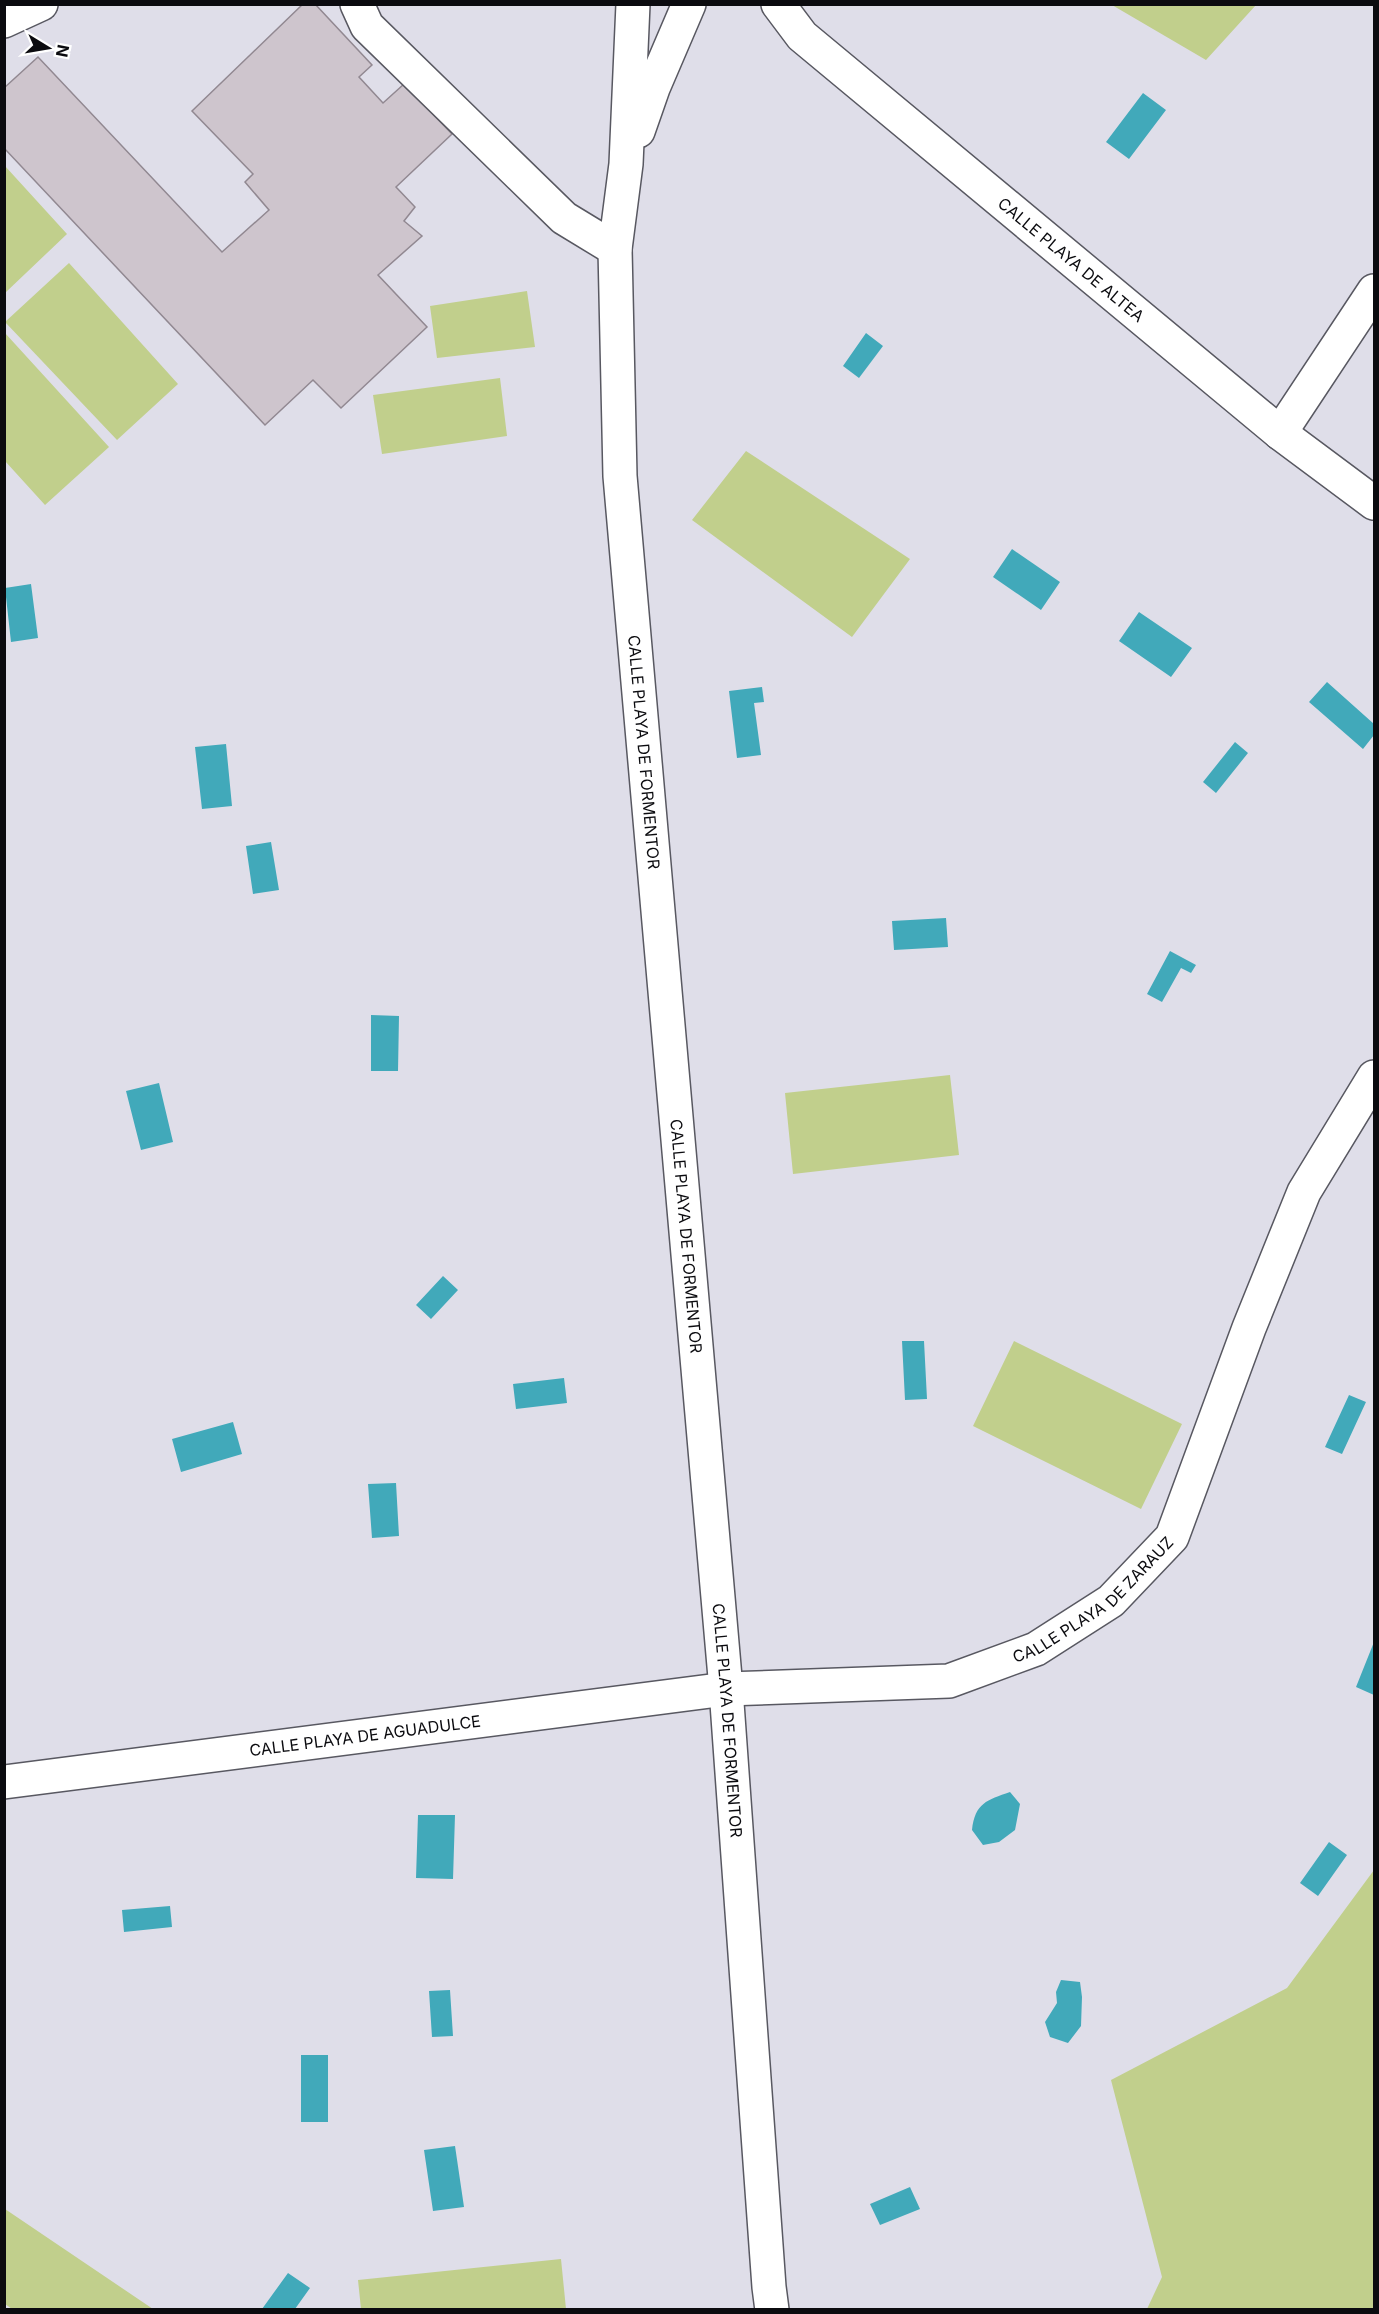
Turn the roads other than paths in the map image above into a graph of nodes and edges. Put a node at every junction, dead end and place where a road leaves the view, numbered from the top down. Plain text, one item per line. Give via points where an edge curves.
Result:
1 (41, 4) edge
2 (357, 4) edge
3 (633, 4) edge
4 (688, 4) edge
5 (778, 4) edge
6 (4, 21) edge
7 (626, 164) junction
8 (615, 249) junction
9 (1374, 291) edge
10 (1280, 433) junction
11 (1374, 503) edge
12 (1374, 1077) edge
13 (726, 1689) junction
14 (4, 1782) edge
15 (772, 2310) edge

1 - 6 street
2 - 8 street via 367,26 564,218
3 - 7 street, CALLE PLAYA DE FORMENTOR
4 - 7 street, CALLE PLAYA DE FORMENTOR
5 - 10 street, CALLE PLAYA DE ALTEA via 802,36
7 - 8 street, CALLE PLAYA DE FORMENTOR
8 - 13 street, CALLE PLAYA DE FORMENTOR via 620,476
9 - 10 street
10 - 11 street, CALLE PLAYA DE ALTEA
12 - 13 street, CALLE PLAYA DE ZARAUZ via 1304,1192 1172,1537 1111,1600 1036,1649 949,1681
13 - 14 street, CALLE PLAYA DE AGUADULCE
13 - 15 street, CALLE PLAYA DE FORMENTOR

